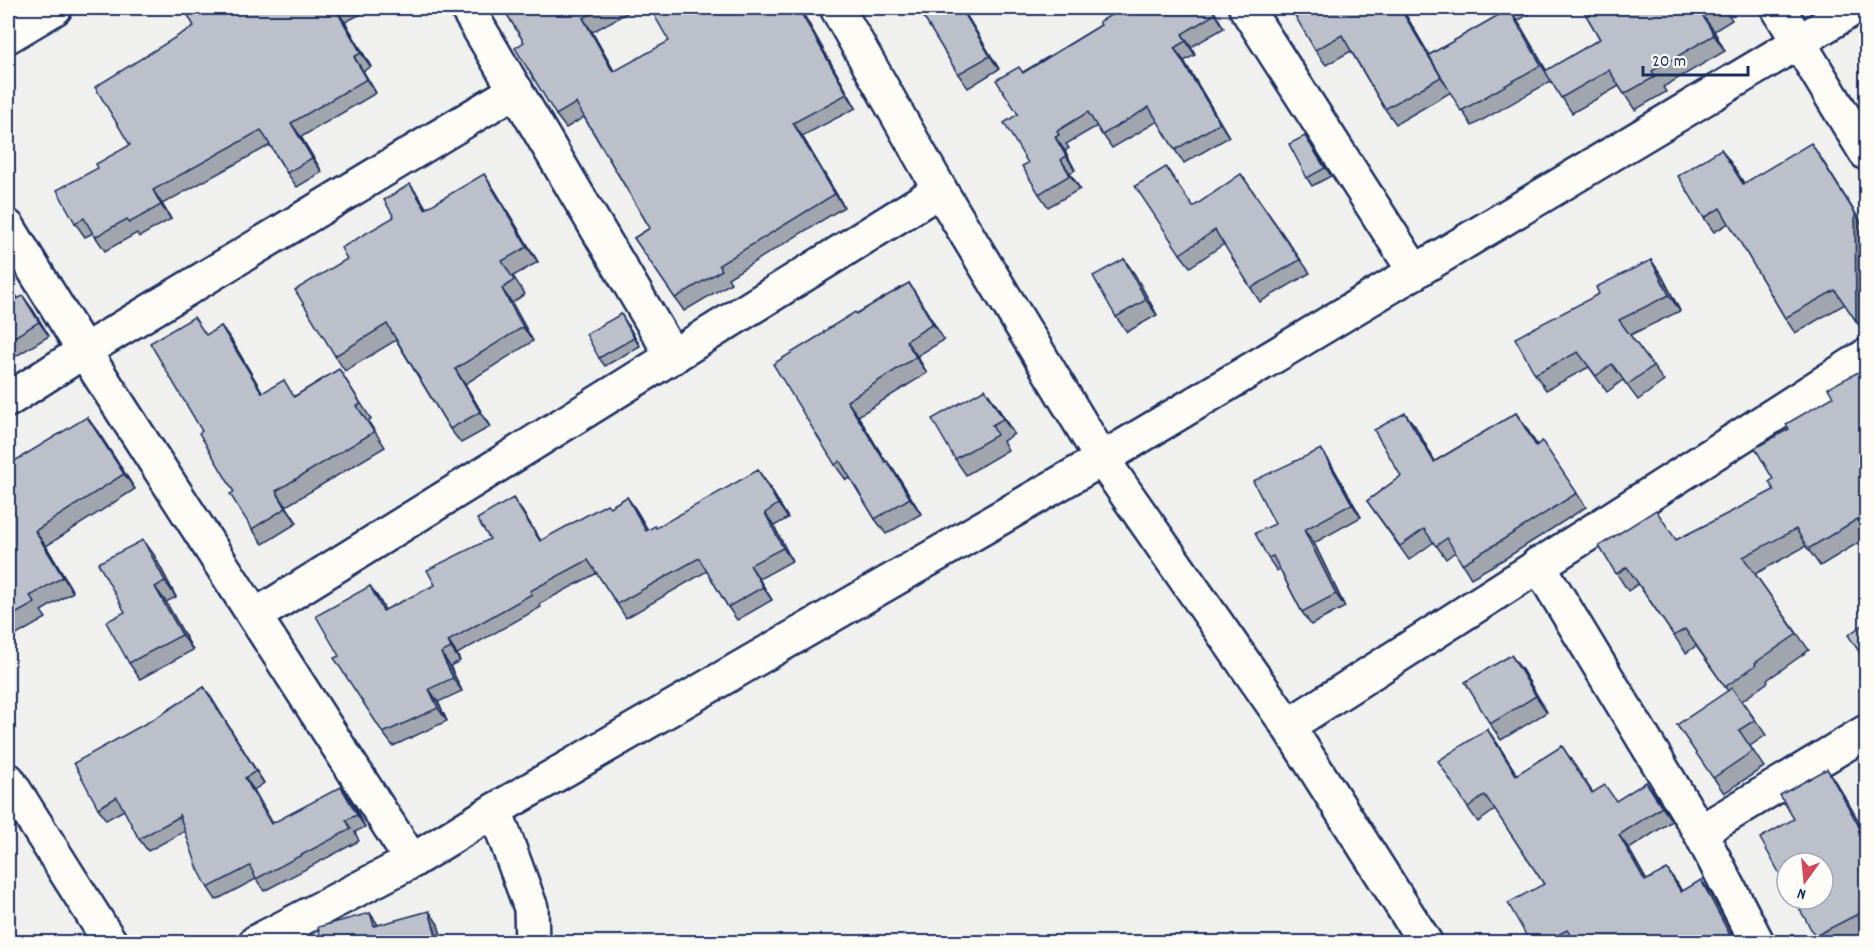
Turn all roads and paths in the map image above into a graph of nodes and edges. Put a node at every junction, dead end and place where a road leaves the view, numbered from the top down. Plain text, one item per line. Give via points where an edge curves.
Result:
1 (55, 8) edge
2 (467, 8) edge
3 (837, 8) edge
4 (1778, 8) edge
5 (1854, 8) edge
6 (1257, 11) edge
7 (8, 36) edge
8 (1799, 42) junction
9 (516, 90) junction
10 (1866, 153) edge
11 (940, 190) junction
12 (8, 227) edge
13 (1415, 272) junction
14 (84, 351) junction
15 (1866, 356) edge
16 (673, 357) junction
17 (8, 400) edge
18 (1102, 459) junction
19 (1538, 564) junction
20 (255, 616) junction
21 (1288, 726) junction
22 (1866, 732) edge
23 (8, 780) edge
24 (495, 810) junction
25 (1700, 832) junction
26 (412, 861) junction
27 (110, 942) edge
28 (256, 942) edge
29 (532, 942) edge
30 (1425, 942) edge
31 (1757, 942) edge

1 - 7 street
2 - 9 street
3 - 11 street
4 - 8 street
5 - 8 street
6 - 13 street
8 - 10 street
8 - 13 street
9 - 14 street
9 - 16 street
11 - 16 street
11 - 18 street
12 - 14 street
13 - 18 street
14 - 17 street
14 - 20 street
15 - 19 street
16 - 20 street
18 - 21 street
18 - 24 street
19 - 21 street
19 - 25 street
20 - 26 street
21 - 30 street
22 - 25 street
23 - 27 street
24 - 26 street
24 - 29 street via 531,908
25 - 31 street
26 - 28 street

